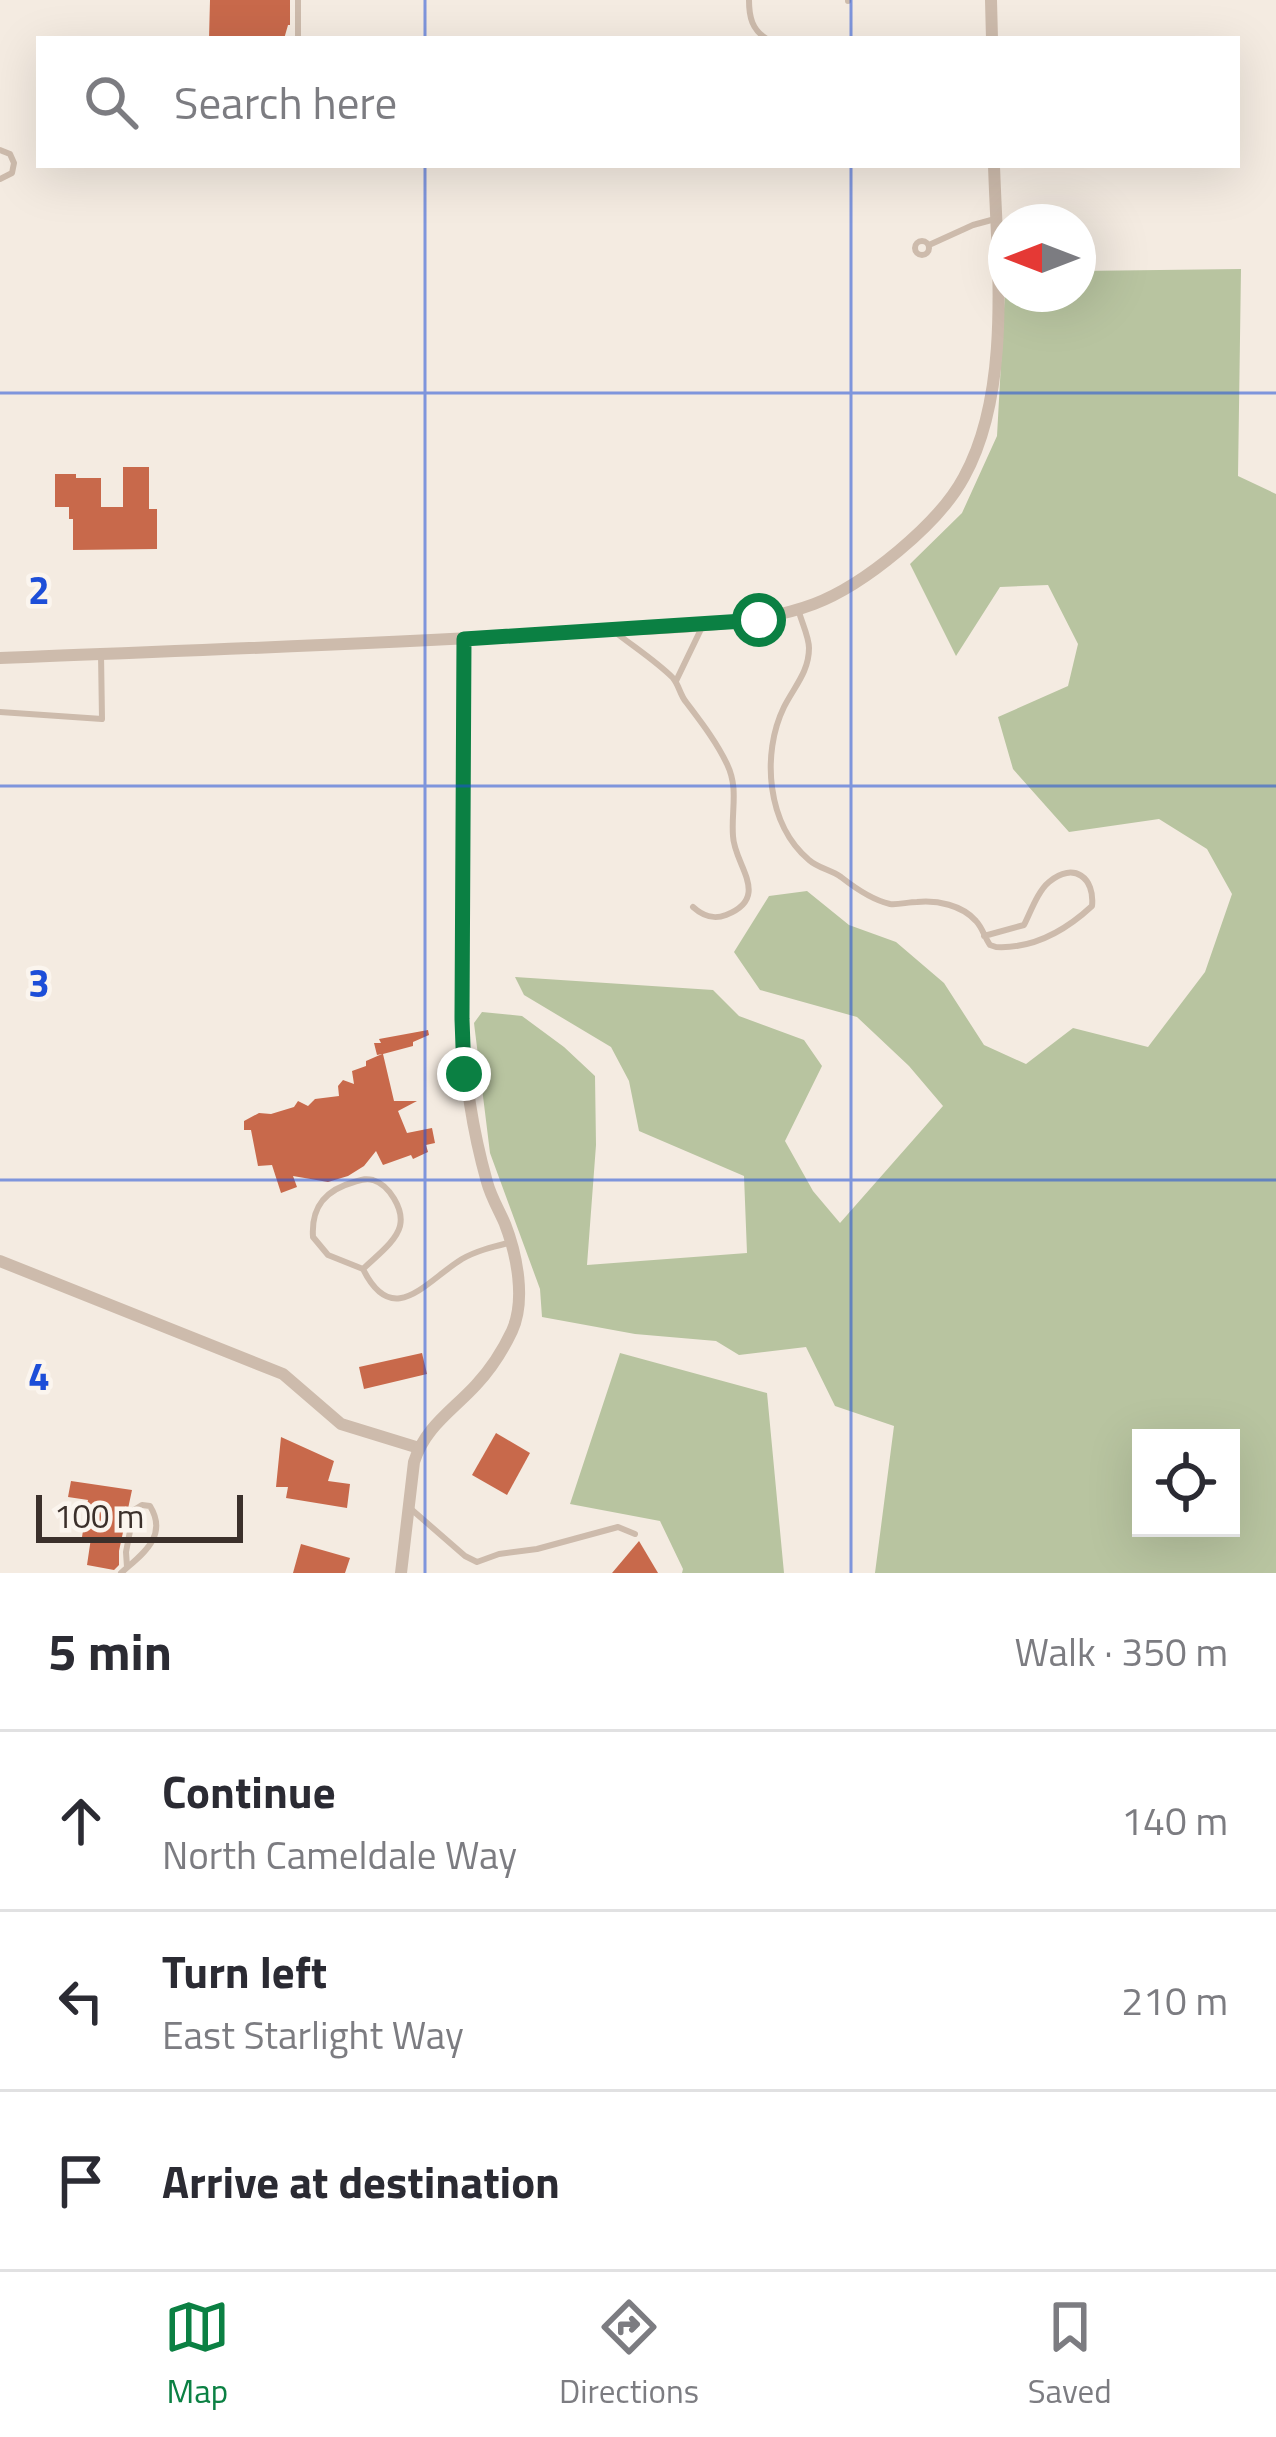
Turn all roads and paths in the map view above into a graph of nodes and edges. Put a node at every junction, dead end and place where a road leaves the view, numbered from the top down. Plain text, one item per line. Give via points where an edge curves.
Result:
1 (298, 0) edge
2 (749, 0) edge
3 (991, 0) edge
4 (298, 36) edge
5 (762, 36) edge
6 (992, 36) edge
7 (0, 150) edge
8 (994, 168) edge
9 (0, 179) edge
10 (995, 204) edge
11 (988, 220) edge
12 (929, 245) dead end
13 (996, 312) edge
14 (798, 609) junction
15 (704, 623) junction
16 (612, 629) junction
17 (464, 639) junction
18 (100, 654) junction
19 (0, 658) edge
20 (676, 681) junction
21 (0, 712) edge
22 (693, 907) dead end
23 (984, 936) junction
24 (511, 1242) junction
25 (0, 1261) edge
26 (363, 1269) junction
27 (418, 1448) junction
28 (408, 1507) junction
29 (635, 1534) dead end
30 (124, 1570) edge
31 (401, 1573) edge

1 - 4 lane
2 - 5 lane
3 - 6 street
7 - 9 lane via 14,163
8 - 10 street
11 - 12 lane
13 - 14 street via 989,418 964,479 922,531 872,572
14 - 15 street
14 - 23 lane via 809,647 775,732 770,776 789,838 811,862 873,898 955,907
15 - 16 street
15 - 20 lane
16 - 17 street
16 - 20 lane
17 - 18 street
17 - 24 street via 464,1074 488,1185
18 - 19 street
18 - 21 lane via 102,718
20 - 22 lane via 729,767 735,849 749,878 738,910 718,918
23 - 23 lane via 1005,948 1062,931 1092,907 1090,882 1080,874 1053,878 1024,925
24 - 26 lane via 463,1258 400,1299 377,1291
24 - 27 street via 519,1288 511,1332 478,1383
25 - 27 street via 283,1374 341,1424
26 - 26 lane via 321,1249 312,1225 321,1200 362,1180 380,1184 401,1216 399,1232
27 - 28 street
28 - 29 lane via 477,1562 618,1527
28 - 31 street
30 - 30 lane via 155,1537 150,1506 134,1510

